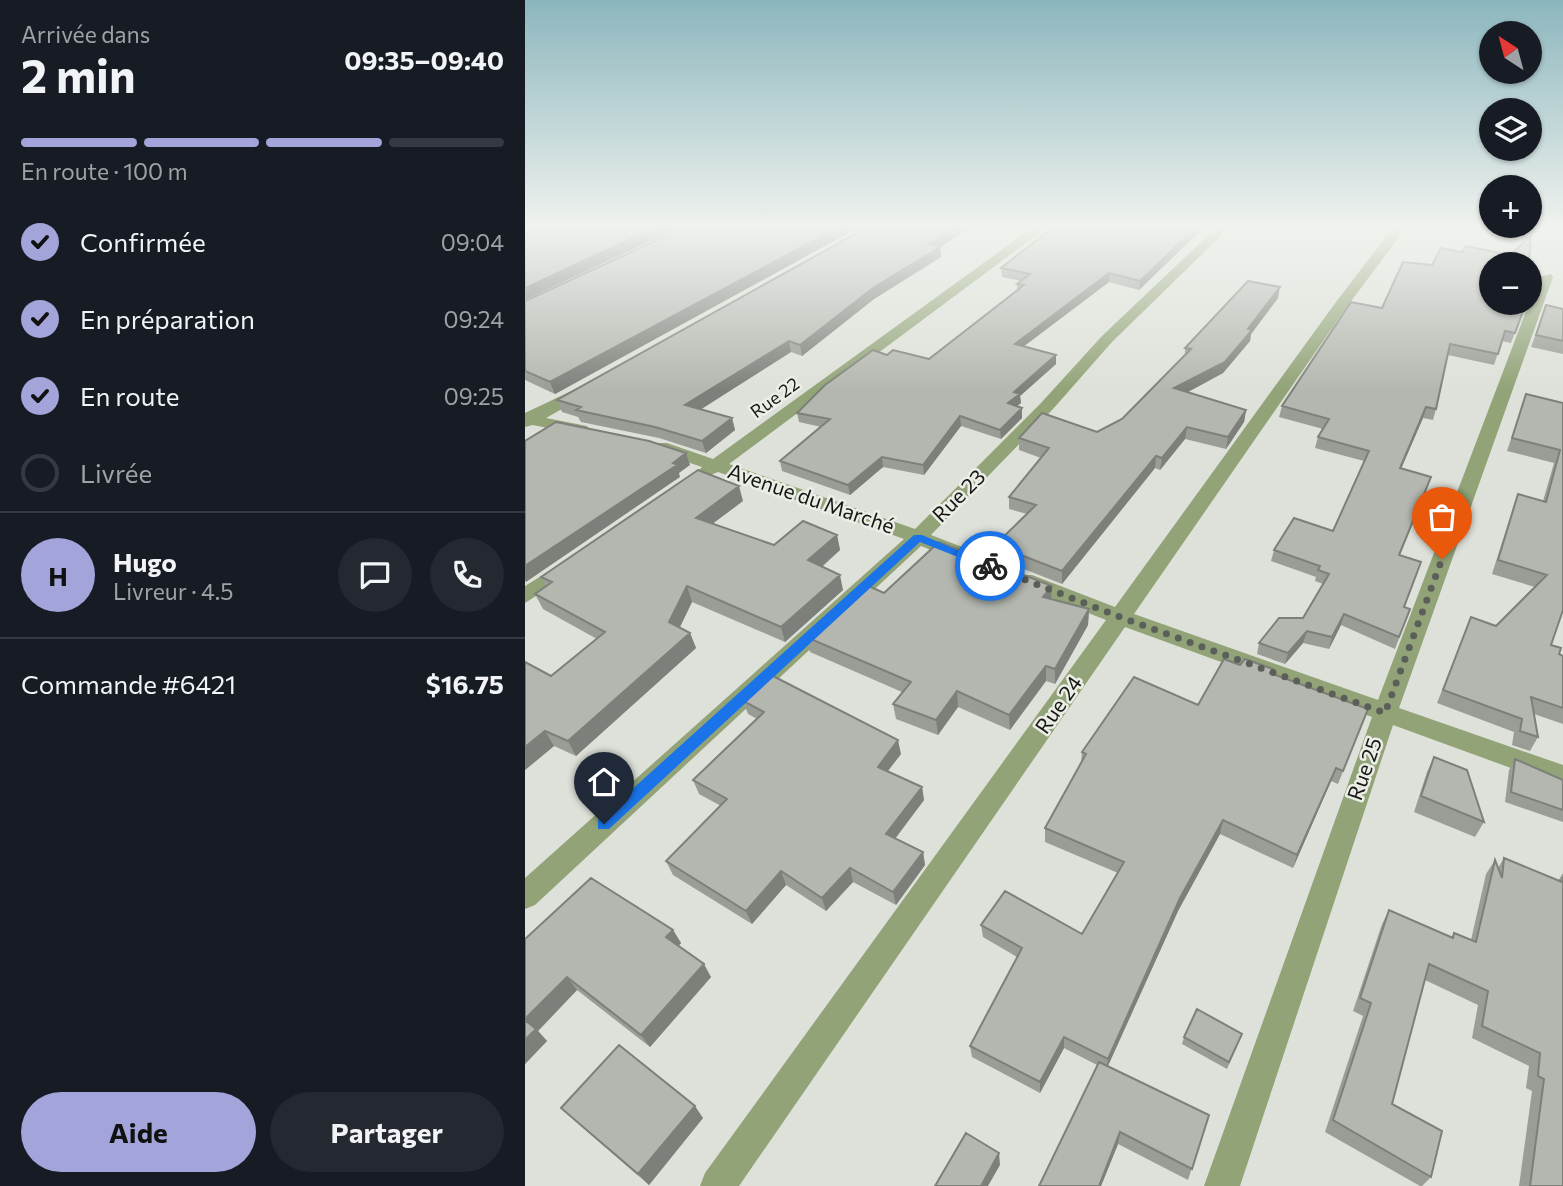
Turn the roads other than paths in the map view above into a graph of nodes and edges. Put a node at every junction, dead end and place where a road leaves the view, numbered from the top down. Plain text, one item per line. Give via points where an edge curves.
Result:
1 (968, 280) edge
2 (1168, 280) edge
3 (1360, 280) edge
4 (1545, 280) edge
5 (602, 379) edge
6 (527, 420) edge
7 (607, 435) edge
8 (645, 443) edge
9 (714, 466) junction
10 (692, 482) edge
11 (918, 537) junction
12 (581, 558) edge
13 (981, 562) edge
14 (1007, 572) edge
15 (525, 596) edge
16 (1120, 617) junction
17 (1385, 713) junction
18 (1563, 776) edge
19 (525, 896) edge
20 (718, 1186) edge
21 (1222, 1186) edge

1 - 9 street, Rue 22
2 - 11 street, Rue 23
3 - 16 street, Rue 24
4 - 17 street, Rue 25
5 - 6 street
6 - 7 street
8 - 9 street, Avenue du Marché
9 - 10 street, Rue 22
9 - 11 street, Avenue du Marché
11 - 13 street, Avenue du Marché
11 - 19 street, Rue 23
12 - 15 street
14 - 16 street
16 - 17 street
16 - 20 street, Rue 24
17 - 18 street
17 - 21 street, Rue 25

